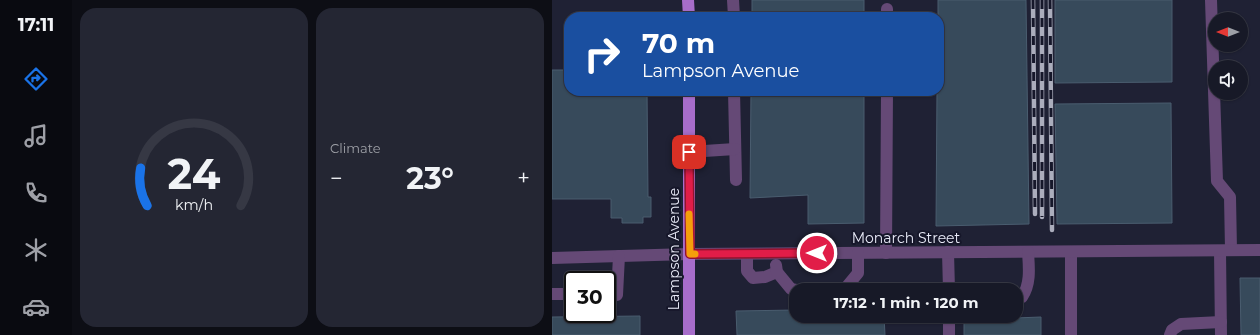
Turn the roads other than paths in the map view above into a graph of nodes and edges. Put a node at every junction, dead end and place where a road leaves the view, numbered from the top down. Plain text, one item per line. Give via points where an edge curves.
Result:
1 (688, 0) edge
2 (733, 0) edge
3 (1211, 0) edge
4 (688, 12) edge
5 (734, 12) edge
6 (689, 96) edge
7 (734, 96) edge
8 (887, 96) edge
9 (735, 149) junction
10 (689, 152) junction
11 (736, 180) dead end
12 (1226, 250) junction
13 (1260, 250) edge
14 (948, 252) junction
15 (1028, 252) junction
16 (1071, 252) junction
17 (858, 253) junction
18 (886, 253) junction
19 (690, 254) junction
20 (747, 254) junction
21 (776, 254) junction
22 (619, 256) junction
23 (552, 258) edge
24 (777, 272) junction
25 (850, 283) edge
26 (949, 283) edge
27 (789, 287) edge
28 (552, 294) edge
29 (564, 294) edge
30 (616, 295) edge
31 (1023, 296) edge
32 (1221, 322) junction
33 (949, 323) edge
34 (689, 335) edge
35 (949, 335) edge
36 (1071, 335) edge
37 (1170, 335) edge
38 (1221, 335) edge

1 - 4 main road
2 - 5 street
3 - 12 street via 1217,182 1230,198
6 - 10 main road, Lampson Avenue
7 - 9 street
8 - 18 street
9 - 10 street
9 - 11 street
10 - 19 main road, Lampson Avenue
12 - 13 street, Monarch Street
12 - 16 street, Monarch Street
12 - 32 street
14 - 15 street, Monarch Street
14 - 18 street, Monarch Street
14 - 26 street
15 - 16 street, Monarch Street
15 - 31 street via 1029,275 1027,290
16 - 36 street
17 - 18 street, Monarch Street
17 - 21 street, Monarch Street
17 - 25 street via 858,273
19 - 20 street, Monarch Street
19 - 22 street, Monarch Street
19 - 34 main road, Lampson Avenue
20 - 21 street, Monarch Street
20 - 24 street via 747,271 753,278
21 - 24 street
22 - 23 street, Monarch Street
22 - 30 street
24 - 27 street
28 - 29 street
32 - 37 street via 1181,324 1172,330
32 - 38 street
33 - 35 street

